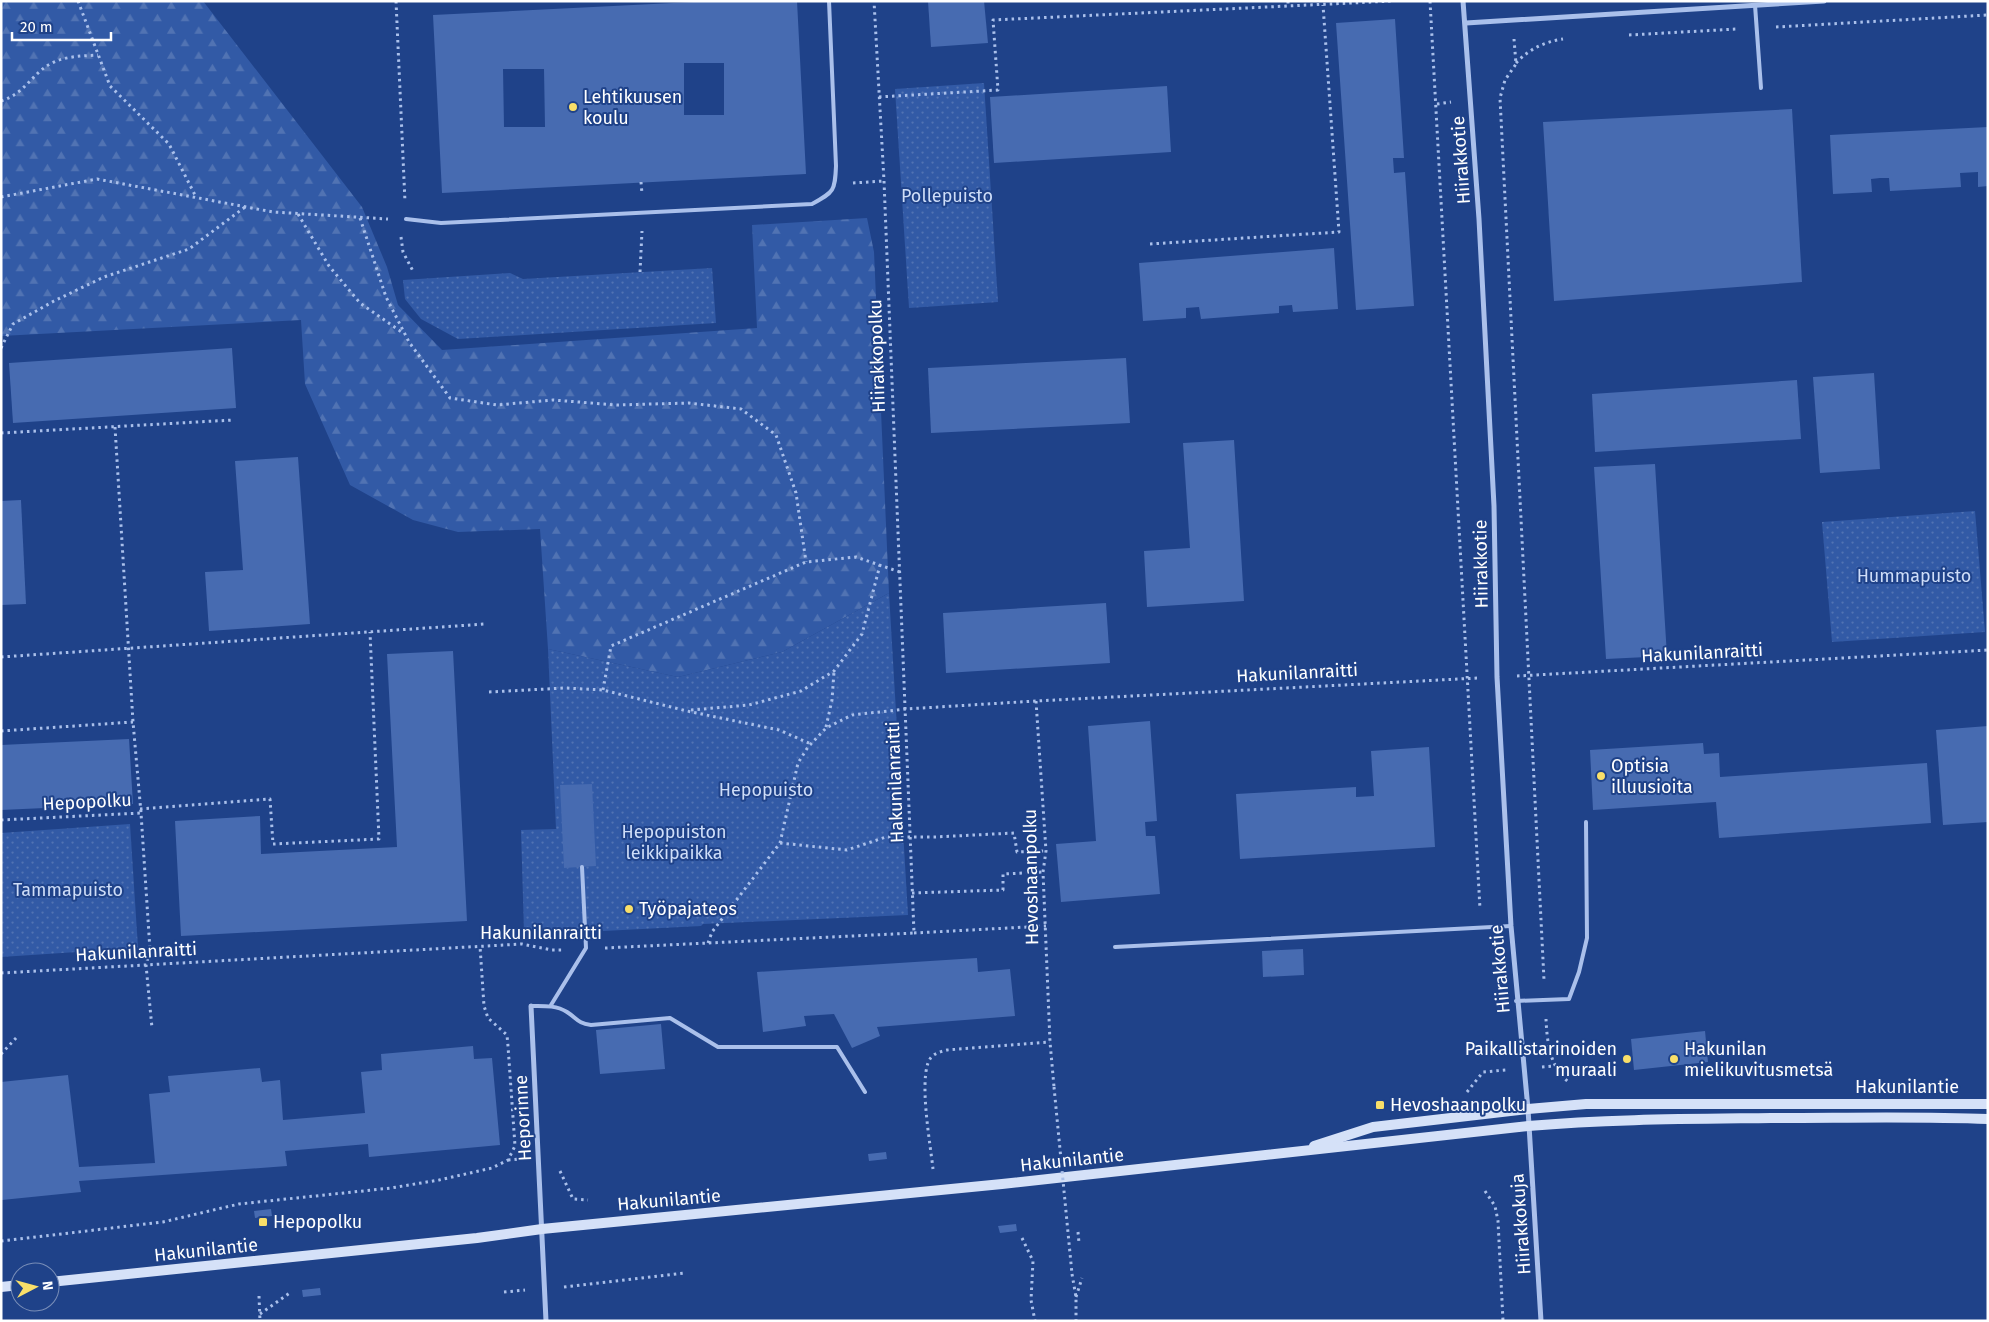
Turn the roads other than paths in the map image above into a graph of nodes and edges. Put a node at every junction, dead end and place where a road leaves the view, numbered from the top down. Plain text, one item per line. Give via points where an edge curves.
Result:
1 (829, 1) edge
2 (1463, 1) edge
3 (1824, 1) edge
4 (1755, 5) junction
5 (1466, 23) junction
6 (1761, 88) dead end
7 (406, 219) road end
8 (1586, 822) dead end
9 (582, 867) dead end
10 (1511, 926) junction
11 (1115, 947) dead end
12 (1516, 1001) junction
13 (531, 1006) joint
14 (551, 1006) junction
15 (865, 1092) dead end
16 (1988, 1104) edge
17 (1528, 1109) junction
18 (1988, 1119) edge
19 (1528, 1126) junction
20 (1291, 1153) junction
21 (542, 1229) junction
22 (60, 1281) edge
23 (546, 1321) edge
24 (1541, 1321) edge

1 - 7 lane via 836,166 835,184 830,195 812,204 441,223
2 - 5 street, Hiirakkotie
3 - 4 street
4 - 5 street
4 - 6 lane
5 - 10 street, Hiirakkotie via 1494,506 1497,677
8 - 12 lane via 1587,938 1569,999
9 - 14 lane via 586,948
10 - 11 lane
10 - 12 street, Hiirakkotie
12 - 17 street, Hiirakkotie
13 - 14 lane
13 - 21 street, Heporinne
14 - 15 lane via 566,1011 580,1024 670,1018 718,1047 837,1047
16 - 17 main road, Hakunilantie via 1586,1104
17 - 19 street, Hiirakkotie
17 - 20 main road, Hakunilantie via 1373,1127
18 - 19 main road, Hakunilantie via 1588,1121
19 - 20 main road, Hakunilantie
19 - 24 street, Hiirakkokuja
20 - 21 main road, Hakunilantie
21 - 22 main road, Hakunilantie
21 - 23 street, Heporinne

